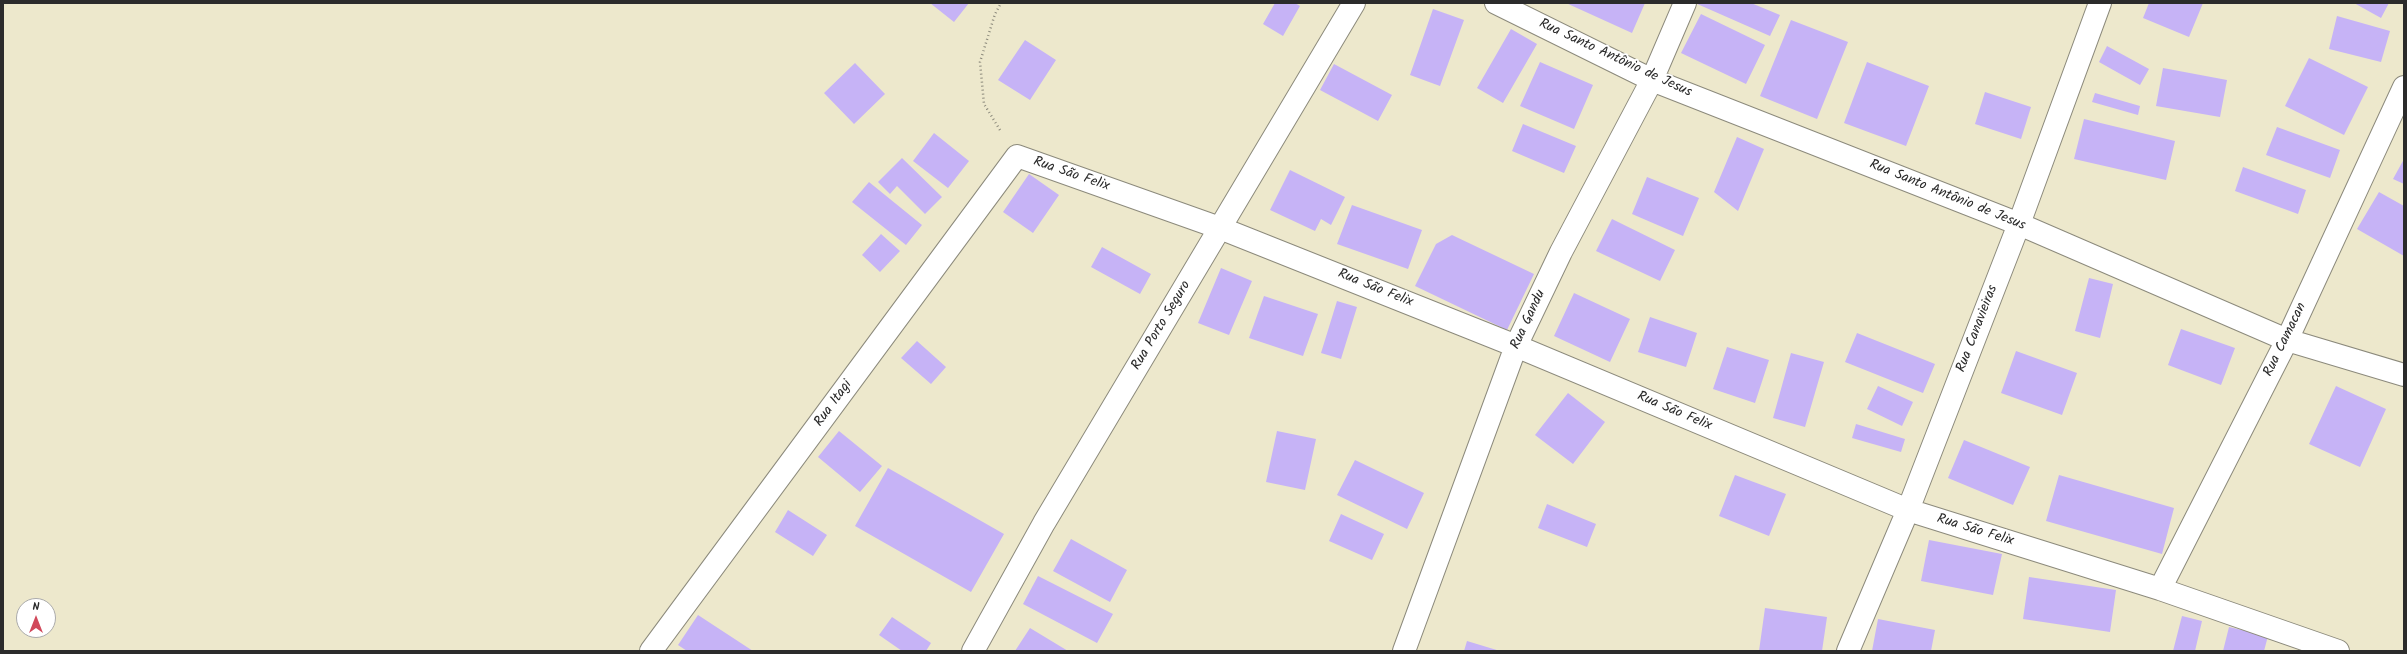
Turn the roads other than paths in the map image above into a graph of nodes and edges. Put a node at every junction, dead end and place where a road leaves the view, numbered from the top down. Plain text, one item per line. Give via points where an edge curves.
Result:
1 (1354, 3) edge
2 (1496, 3) edge
3 (1685, 3) edge
4 (2100, 3) edge
5 (1652, 80) junction
6 (2404, 87) edge
7 (1016, 156) joint
8 (2019, 224) junction
9 (1220, 228) junction
10 (2287, 340) junction
11 (1516, 346) junction
12 (2404, 376) edge
13 (1908, 510) junction
14 (2160, 589) junction
15 (651, 651) edge
16 (973, 651) edge
17 (1404, 651) edge
18 (1848, 651) edge
19 (2338, 651) edge

1 - 9 street, Rua Porto Seguro
2 - 5 street, Rua Santo Antônio de Jesus
3 - 5 street, Rua Gandu
4 - 8 street, Rua Canavieiras
5 - 8 street, Rua Santo Antônio de Jesus
5 - 11 street, Rua Gandu via 1561,252
6 - 10 street, Rua Camacan
7 - 9 street, Rua São Felix
7 - 15 street, Rua Itagi
8 - 10 street, Rua Santo Antônio de Jesus
8 - 13 street, Rua Canavieiras
9 - 11 street, Rua São Felix
9 - 16 street, Rua Porto Seguro via 1044,522
10 - 12 street, Rua Santo Antônio de Jesus
10 - 14 street, Rua Camacan
11 - 13 street, Rua São Felix
11 - 17 street, Rua Gandu
13 - 14 street, Rua São Felix
13 - 18 street, Rua Canavieiras
14 - 19 street, Rua São Felix

